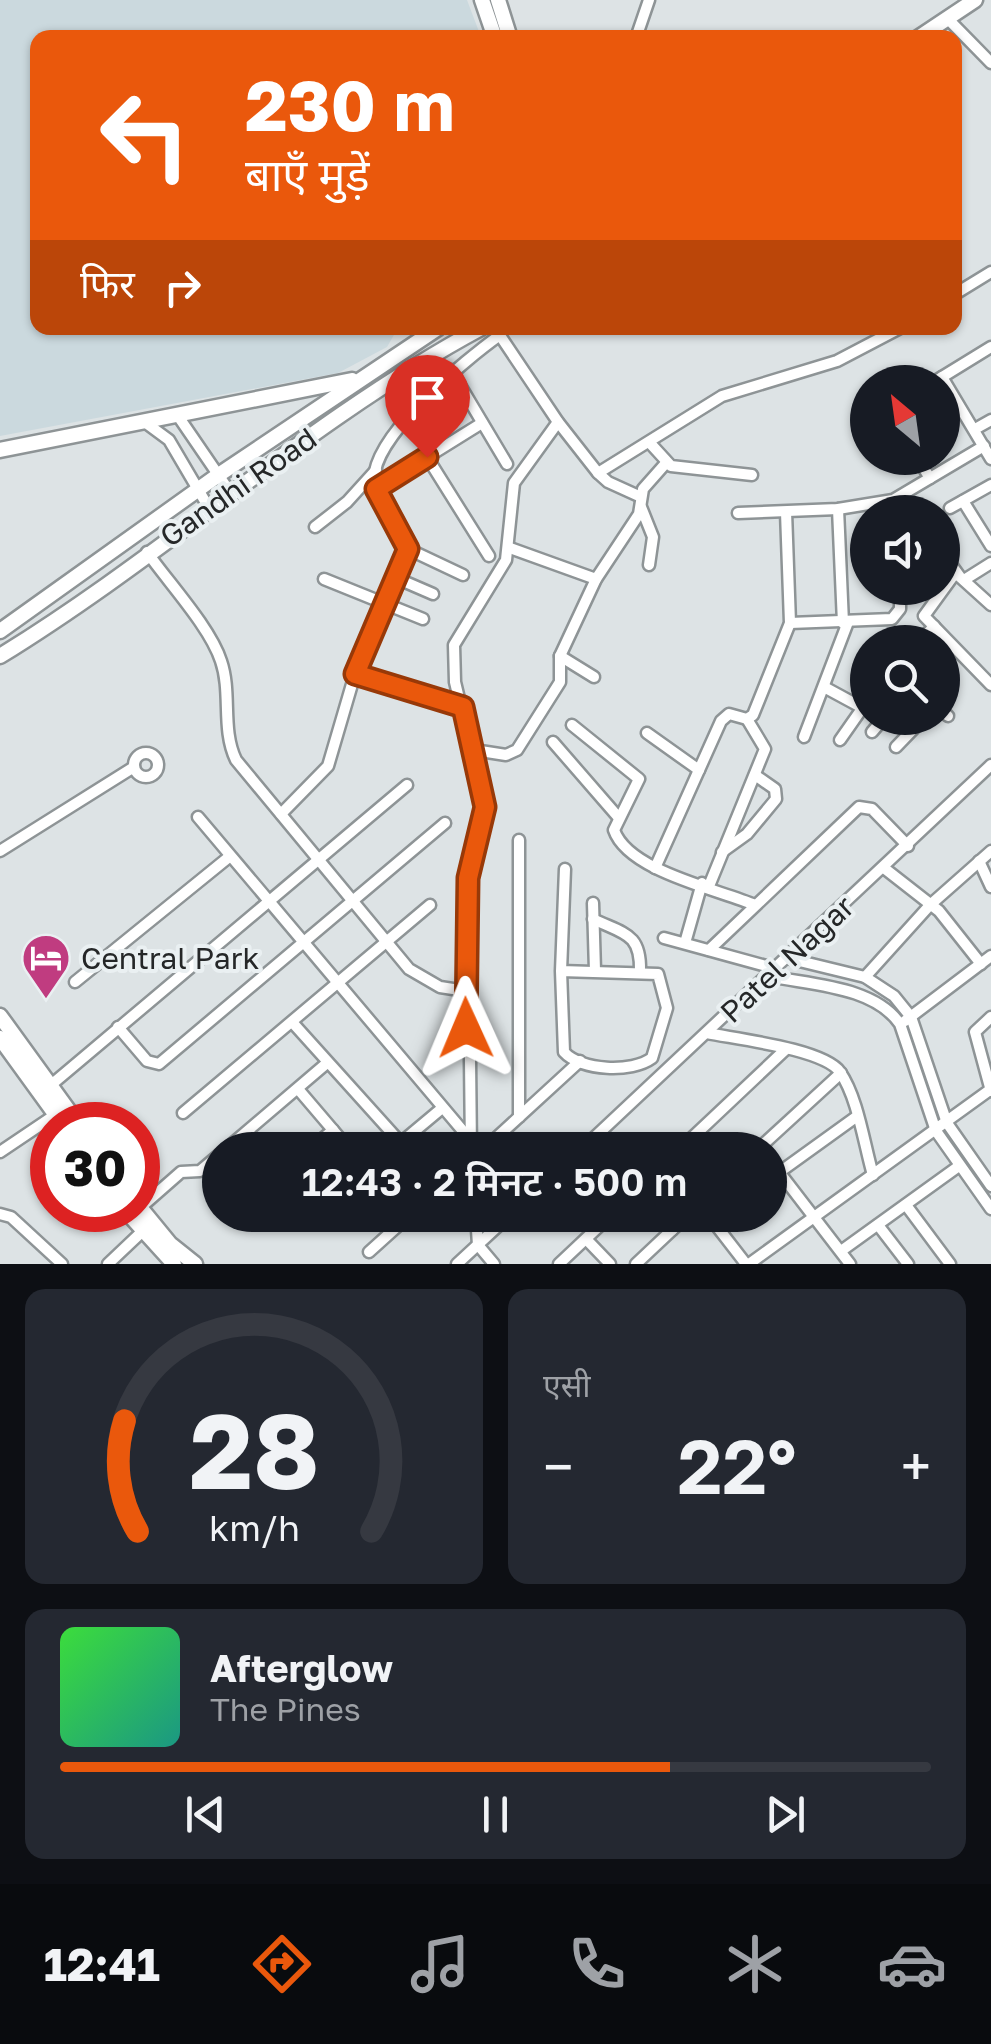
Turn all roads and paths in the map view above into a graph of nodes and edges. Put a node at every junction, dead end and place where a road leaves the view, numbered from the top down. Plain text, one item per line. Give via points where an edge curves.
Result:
1 (482, 0) edge
2 (498, 0) edge
3 (649, 0) edge
4 (958, 0) edge
5 (974, 0) edge
6 (948, 18) junction
7 (492, 30) edge
8 (507, 30) edge
9 (639, 30) edge
10 (914, 30) edge
11 (930, 30) edge
12 (959, 30) edge
13 (962, 33) edge
14 (991, 63) edge
15 (990, 275) edge
16 (962, 290) edge
17 (414, 335) edge
18 (426, 335) edge
19 (443, 335) edge
20 (468, 335) edge
21 (493, 335) edge
22 (501, 335) edge
23 (887, 335) edge
24 (408, 346) junction
25 (991, 347) edge
26 (440, 349) junction
27 (960, 366) edge
28 (451, 370) junction
29 (402, 374) junction
30 (359, 379) junction
31 (960, 410) edge
32 (178, 416) junction
33 (991, 420) edge
34 (558, 422) junction
35 (146, 423) junction
36 (482, 423) junction
37 (974, 429) junction
38 (649, 442) junction
39 (984, 446) junction
40 (0, 450) edge
41 (427, 457) junction
42 (991, 459) edge
43 (666, 463) junction
44 (507, 464) dead end
45 (376, 470) junction
46 (598, 472) junction
47 (752, 474) dead end
48 (928, 475) edge
49 (217, 476) junction
50 (930, 478) junction
51 (991, 485) edge
52 (376, 489) junction
53 (197, 492) junction
54 (230, 492) junction
55 (908, 495) edge
56 (963, 501) junction
57 (641, 502) junction
58 (960, 503) edge
59 (209, 508) junction
60 (850, 508) edge
61 (838, 509) junction
62 (786, 512) junction
63 (738, 513) dead end
64 (314, 527) dead end
65 (991, 546) edge
66 (510, 548) junction
67 (408, 549) junction
68 (147, 552) junction
69 (489, 556) dead end
70 (991, 563) edge
71 (649, 565) dead end
72 (464, 576) dead end
73 (960, 576) joint
74 (396, 578) junction
75 (324, 579) dead end
76 (596, 579) junction
77 (433, 594) dead end
78 (386, 603) junction
79 (899, 605) edge
80 (932, 605) edge
81 (991, 605) edge
82 (424, 619) dead end
83 (845, 623) junction
84 (790, 624) junction
85 (933, 625) edge
86 (0, 631) edge
87 (960, 653) edge
88 (0, 656) edge
89 (560, 656) junction
90 (355, 674) junction
91 (594, 677) dead end
92 (991, 685) edge
93 (824, 687) junction
94 (850, 698) edge
95 (463, 707) junction
96 (747, 719) junction
97 (572, 725) dead end
98 (850, 725) edge
99 (647, 733) dead end
100 (908, 735) edge
101 (804, 737) dead end
102 (840, 740) dead end
103 (553, 742) dead end
104 (896, 747) dead end
105 (474, 750) junction
106 (991, 765) edge
107 (134, 767) dead end
108 (699, 770) junction
109 (755, 775) junction
110 (407, 785) dead end
111 (282, 814) junction
112 (198, 817) dead end
113 (619, 818) junction
114 (445, 823) dead end
115 (519, 840) dead end
116 (908, 846) junction
117 (0, 851) edge
118 (722, 852) junction
119 (991, 852) edge
120 (229, 857) junction
121 (317, 859) junction
122 (979, 861) junction
123 (656, 868) junction
124 (884, 868) junction
125 (565, 869) dead end
126 (706, 884) junction
127 (991, 887) edge
128 (352, 900) junction
129 (266, 902) junction
130 (430, 904) dead end
131 (593, 904) dead end
132 (755, 904) junction
133 (930, 906) junction
134 (594, 919) junction
135 (664, 938) dead end
136 (300, 942) junction
137 (386, 942) junction
138 (685, 944) junction
139 (710, 950) junction
140 (788, 958) junction
141 (986, 960) edge
142 (595, 971) junction
143 (640, 971) junction
144 (560, 972) junction
145 (773, 972) junction
146 (864, 978) junction
147 (75, 982) dead end
148 (337, 986) junction
149 (466, 991) junction
150 (911, 1017) junction
151 (991, 1017) edge
152 (292, 1022) junction
153 (900, 1024) junction
154 (2, 1026) edge
155 (118, 1027) junction
156 (707, 1033) junction
157 (786, 1049) junction
158 (580, 1061) junction
159 (648, 1061) junction
160 (327, 1063) junction
161 (841, 1073) junction
162 (662, 1074) junction
163 (51, 1085) junction
164 (298, 1089) junction
165 (991, 1090) edge
166 (53, 1102) edge
167 (57, 1102) edge
168 (440, 1109) junction
169 (183, 1113) dead end
170 (519, 1117) junction
171 (856, 1117) junction
172 (947, 1123) junction
173 (332, 1130) joint
174 (246, 1132) edge
175 (330, 1132) edge
176 (384, 1132) edge
177 (413, 1132) edge
178 (460, 1132) edge
179 (470, 1132) edge
180 (503, 1132) edge
181 (607, 1132) edge
182 (699, 1132) edge
183 (778, 1132) edge
184 (936, 1132) junction
185 (30, 1135) edge
186 (0, 1152) edge
187 (787, 1166) edge
188 (959, 1166) junction
189 (202, 1168) edge
190 (873, 1175) junction
191 (991, 1186) edge
192 (160, 1188) edge
193 (787, 1188) edge
194 (906, 1205) junction
195 (991, 1209) edge
196 (0, 1214) edge
197 (814, 1216) junction
198 (878, 1225) junction
199 (143, 1232) edge
200 (150, 1232) edge
201 (152, 1232) edge
202 (391, 1232) edge
203 (477, 1232) edge
204 (492, 1232) edge
205 (593, 1232) edge
206 (670, 1232) edge
207 (725, 1232) edge
208 (586, 1239) junction
209 (478, 1245) junction
210 (840, 1251) junction
211 (368, 1252) dead end
212 (62, 1264) edge
213 (108, 1264) edge
214 (174, 1264) edge
215 (195, 1264) edge
216 (457, 1264) edge
217 (494, 1264) edge
218 (560, 1264) edge
219 (610, 1264) edge
220 (636, 1264) edge
221 (748, 1264) edge
222 (850, 1264) edge
223 (908, 1264) edge
224 (950, 1264) edge

1 - 7 main road
2 - 8 main road
3 - 9 street
4 - 10 main road
5 - 6 main road
6 - 11 main road
6 - 12 street
13 - 14 street
15 - 16 street
17 - 24 main road
18 - 24 main road
19 - 26 main road
20 - 26 main road, Gandhi Road
21 - 28 street
22 - 34 street
23 - 38 street via 837,361 722,396
24 - 29 main road
24 - 30 main road
25 - 27 street
26 - 29 main road, Gandhi Road
28 - 36 street
28 - 45 street via 413,411
29 - 54 main road, Gandhi Road
30 - 32 main road
30 - 49 main road
31 - 37 street
32 - 35 main road
32 - 49 street
33 - 37 street
34 - 46 street
34 - 66 street via 514,483
35 - 40 main road
35 - 53 street via 170,440
36 - 41 street
36 - 44 street
37 - 39 street
38 - 43 street
38 - 46 street
39 - 42 street
39 - 50 street
41 - 52 street
41 - 69 street
43 - 47 street
43 - 57 street
45 - 52 street
45 - 64 street
46 - 57 street
48 - 50 street
49 - 53 main road
49 - 54 street
50 - 55 street
51 - 56 street
52 - 67 street
53 - 59 street
53 - 86 main road
54 - 59 main road, Gandhi Road
56 - 58 street
56 - 65 street
57 - 71 street via 653,537
57 - 76 street
59 - 68 main road, Gandhi Road
60 - 61 street
61 - 62 street
61 - 83 street
62 - 63 street
62 - 84 street
66 - 76 street
66 - 95 street via 454,645
67 - 72 street
67 - 74 street
68 - 88 main road, Gandhi Road
68 - 111 street via 218,652 232,750
70 - 73 street
73 - 81 street
74 - 77 street
74 - 78 street
75 - 78 street
76 - 89 street
78 - 82 street
78 - 90 street
79 - 83 street via 898,616
80 - 85 street via 924,613
83 - 84 street
83 - 93 street
84 - 96 street
87 - 92 street
89 - 91 street
89 - 105 street via 560,682 517,750
90 - 95 street
90 - 111 street via 328,766
93 - 94 street
93 - 101 street
95 - 105 street
96 - 108 street via 725,716
96 - 109 street via 764,744
97 - 113 street via 640,779
98 - 102 street
99 - 108 street
100 - 104 street
103 - 113 street
105 - 149 street via 485,807 468,878
106 - 116 street, Patel Nagar
107 - 117 street
108 - 123 street
109 - 118 street
109 - 118 street via 775,789 776,799
110 - 121 street
111 - 121 street
112 - 120 street
113 - 123 street via 617,838
114 - 128 street
115 - 170 street
116 - 124 street, Patel Nagar
116 - 132 street via 872,808 859,807
118 - 126 street
119 - 122 street
120 - 129 street
120 - 147 street
121 - 128 street
121 - 129 street
122 - 127 street
122 - 133 street
123 - 126 street
124 - 133 street
124 - 140 street, Patel Nagar
125 - 144 street
126 - 132 street
126 - 138 street
128 - 136 street
128 - 137 street
129 - 136 street
129 - 155 street
130 - 137 street
131 - 134 street
132 - 139 street
133 - 141 street
133 - 146 street
134 - 142 street
134 - 143 street via 635,940
135 - 138 street
136 - 148 street
136 - 155 street via 159,1064 147,1061
137 - 148 street
137 - 149 street via 422,978
138 - 139 street
139 - 145 street
140 - 145 street, Patel Nagar
140 - 146 street
141 - 150 street
142 - 143 street
142 - 144 street
143 - 159 street via 662,979 667,1008
144 - 158 street via 562,1045
145 - 153 street via 868,998
145 - 156 street, Patel Nagar
146 - 150 street via 894,996
148 - 152 street
148 - 168 street
149 - 179 street
150 - 153 street
150 - 172 street
151 - 165 street via 975,1032
152 - 160 street
152 - 169 street
153 - 184 street
154 - 163 main road
154 - 166 main road
155 - 163 street
156 - 157 street
156 - 162 street, Patel Nagar
157 - 161 street via 825,1060
157 - 182 street
158 - 159 street via 623,1069
158 - 170 street
159 - 162 street
160 - 164 street
160 - 176 street
161 - 171 street
161 - 183 street
162 - 181 street, Patel Nagar
163 - 167 main road
164 - 173 street
164 - 174 street
165 - 172 street
168 - 177 street
168 - 178 street
170 - 180 street
171 - 187 street
171 - 190 street
172 - 184 street
172 - 191 street
173 - 175 street
184 - 188 street
184 - 190 street
185 - 186 street
188 - 194 street
188 - 195 street
189 - 192 street via 181,1172
190 - 197 street
193 - 197 street
194 - 198 street
194 - 224 street
196 - 212 street
197 - 210 street
197 - 221 street
198 - 210 street
198 - 223 street
199 - 213 street
200 - 214 main road
201 - 215 main road
202 - 211 street
203 - 209 street
204 - 209 street
205 - 208 street
206 - 220 street
207 - 221 street
208 - 218 street
208 - 219 street
209 - 216 street
209 - 217 street
210 - 222 street

